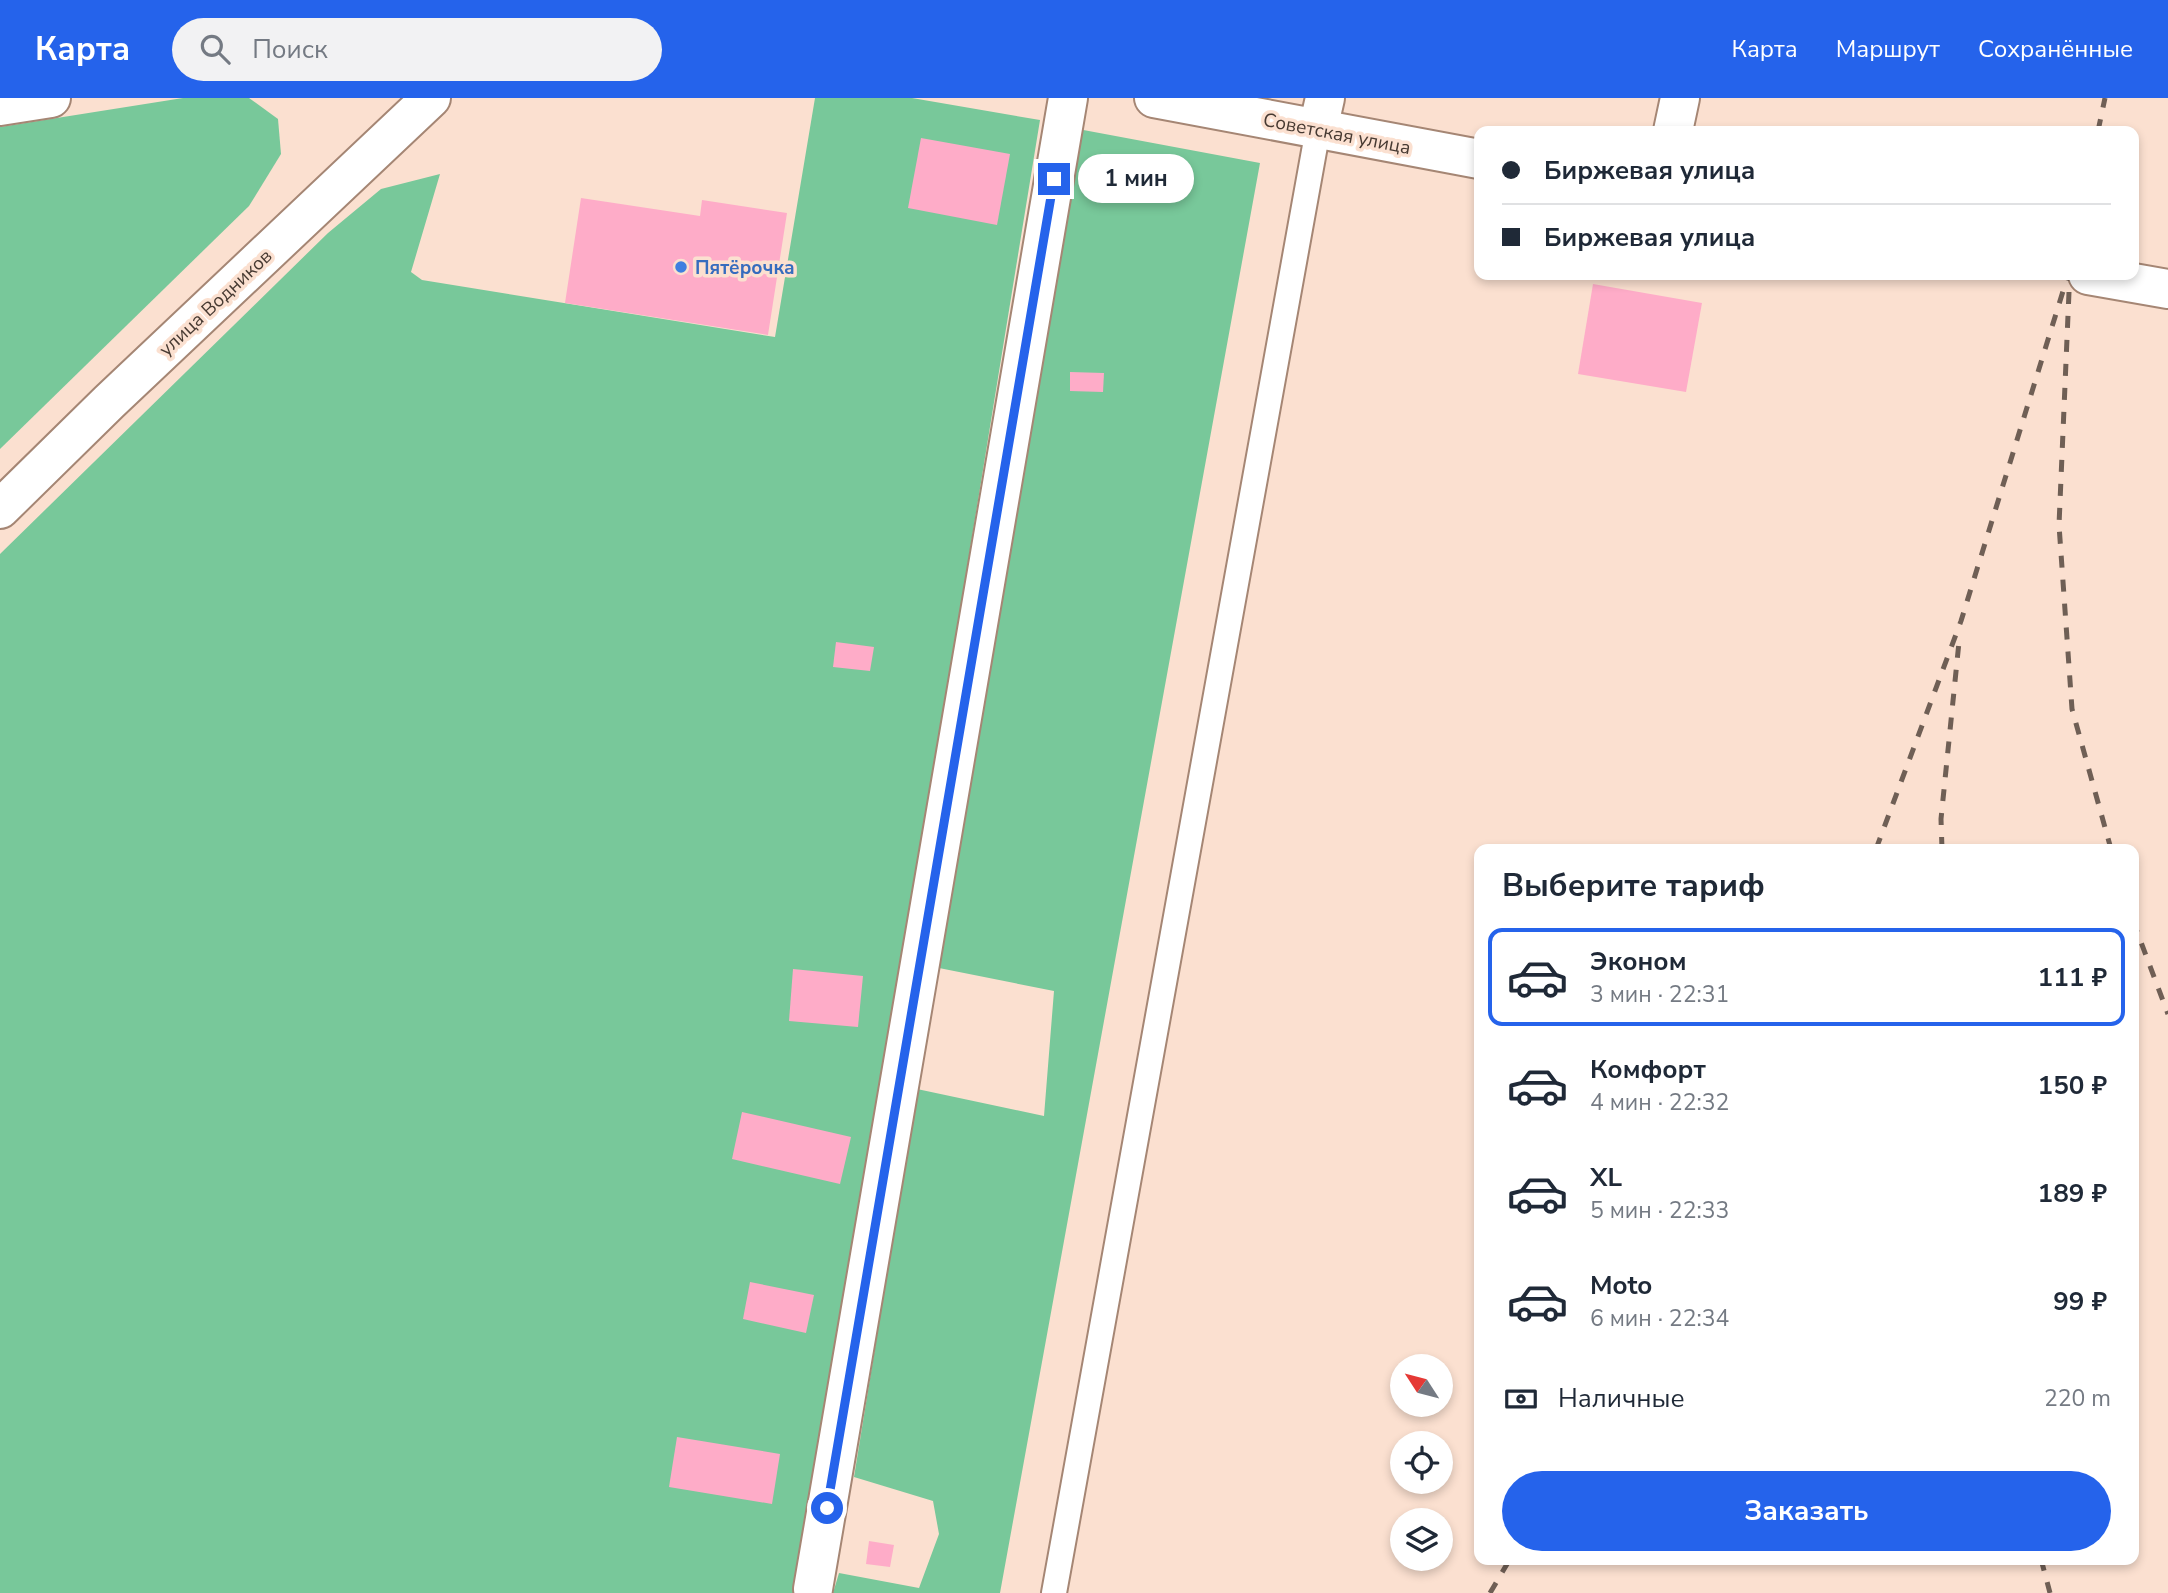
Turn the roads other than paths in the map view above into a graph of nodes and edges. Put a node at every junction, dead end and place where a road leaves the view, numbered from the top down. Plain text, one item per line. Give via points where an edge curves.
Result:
1 (51, 98) edge
2 (431, 98) edge
3 (1068, 98) edge
4 (1154, 98) edge
5 (1680, 98) edge
6 (0, 106) edge
7 (1322, 114) edge
8 (1673, 126) edge
9 (1474, 158) edge
10 (2117, 280) edge
11 (2168, 289) edge
12 (0, 509) edge
13 (813, 1589) dead end
14 (1054, 1593) edge

1 - 6 street
2 - 12 street, улица Водников
3 - 13 street
4 - 7 street, Советская улица
5 - 8 street
7 - 9 street, Советская улица
7 - 14 lane
10 - 11 street

